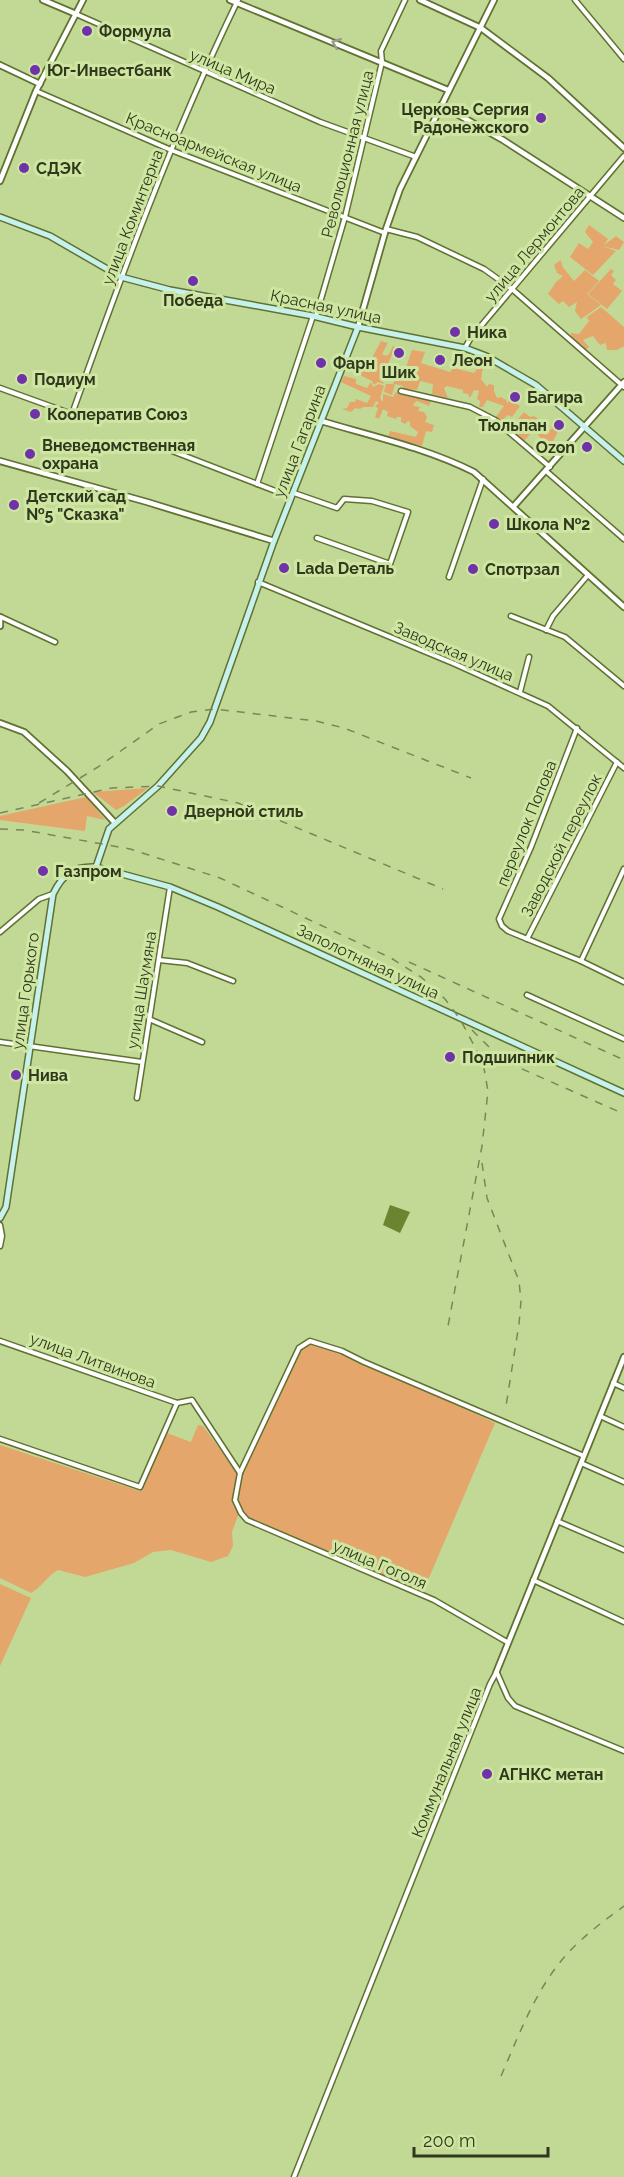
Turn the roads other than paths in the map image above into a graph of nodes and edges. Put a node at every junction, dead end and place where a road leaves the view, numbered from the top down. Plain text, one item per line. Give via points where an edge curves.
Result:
1 (43, 0) edge
2 (83, 0) edge
3 (231, 0) edge
4 (405, 0) edge
5 (420, 0) edge
6 (494, 0) edge
7 (575, 0) edge
8 (238, 1) edge
9 (76, 14) junction
10 (481, 28) junction
11 (624, 59) edge
12 (382, 62) junction
13 (0, 65) edge
14 (206, 72) junction
15 (39, 84) junction
16 (448, 90) junction
17 (36, 91) junction
18 (441, 105) junction
19 (364, 137) junction
20 (624, 148) edge
21 (171, 150) junction
22 (624, 156) edge
23 (416, 157) junction
24 (0, 181) edge
25 (590, 195) junction
26 (0, 217) edge
27 (345, 217) junction
28 (624, 218) edge
29 (385, 231) junction
30 (121, 277) junction
31 (512, 289) junction
32 (314, 316) junction
33 (358, 327) junction
34 (465, 348) junction
35 (623, 384) edge
36 (0, 388) edge
37 (401, 391) dead end
38 (321, 421) junction
39 (584, 426) junction
40 (167, 449) dead end
41 (0, 461) edge
42 (624, 461) edge
43 (548, 469) junction
44 (483, 479) junction
45 (257, 484) junction
46 (293, 495) junction
47 (514, 506) junction
48 (317, 538) dead end
49 (624, 539) edge
50 (274, 541) junction
51 (588, 575) junction
52 (449, 577) dead end
53 (258, 582) junction
54 (624, 607) edge
55 (511, 616) dead end
56 (1, 617) edge
57 (0, 626) edge
58 (546, 630) junction
59 (55, 642) dead end
60 (529, 657) dead end
61 (624, 686) edge
62 (520, 692) junction
63 (0, 723) edge
64 (577, 729) junction
65 (617, 762) junction
66 (624, 768) edge
67 (115, 823) junction
68 (96, 867) junction
69 (624, 869) edge
70 (170, 887) junction
71 (53, 894) junction
72 (0, 932) edge
73 (527, 939) junction
74 (159, 960) junction
75 (581, 961) junction
76 (233, 981) dead end
77 (624, 982) edge
78 (527, 995) dead end
79 (149, 1019) junction
80 (624, 1039) edge
81 (0, 1042) edge
82 (202, 1042) dead end
83 (31, 1045) junction
84 (142, 1062) junction
85 (624, 1093) edge
86 (137, 1098) dead end
87 (0, 1218) edge
88 (0, 1225) edge
89 (0, 1246) edge
90 (0, 1341) edge
91 (624, 1357) edge
92 (613, 1383) junction
93 (624, 1388) edge
94 (177, 1403) junction
95 (600, 1416) junction
96 (624, 1427) edge
97 (0, 1439) edge
98 (584, 1456) junction
99 (581, 1463) junction
100 (240, 1473) junction
101 (624, 1482) edge
102 (557, 1521) junction
103 (624, 1550) edge
104 (533, 1580) junction
105 (624, 1622) edge
106 (507, 1642) junction
107 (496, 1673) junction
108 (624, 1751) edge
109 (294, 2177) edge

1 - 9 street, улица Мира
2 - 9 street
3 - 8 street
4 - 12 street, Революционная улица via 381,51
5 - 10 street
6 - 10 street, улица Гагарина
7 - 11 street
12 -> 8 street
8 - 14 street, улица Коминтерна
9 - 14 street, улица Мира
9 - 15 street
10 - 16 street, улица Гагарина
10 - 20 street via 548,78
12 - 16 street
12 - 19 street, Революционная улица
13 - 15 street
14 - 19 street, улица Мира
14 - 21 street, улица Коминтерна
15 - 17 street
16 - 18 street, улица Гагарина
17 - 21 street, Красноармейская улица
17 - 24 street
18 - 23 street, улица Гагарина
18 - 25 street
19 - 23 street, улица Мира
19 - 27 street, Революционная улица
21 - 27 street, Красноармейская улица
21 - 30 street, улица Коминтерна
22 - 25 street, улица Лермонтова
23 - 29 street, улица Гагарина
25 - 28 street
25 - 31 street, улица Лермонтова
26 - 30 main road, Красная улица via 50,236
27 - 29 street, Красноармейская улица
27 - 32 street, Революционная улица
29 - 31 street, Красноармейская улица via 427,241 484,269
29 - 33 street, улица Гагарина
30 - 32 main road, Красная улица via 170,290
30 - 36 street, улица Коминтерна via 72,414
31 - 34 street, улица Лермонтова
31 - 35 street, Красноармейская улица
32 - 33 main road, Красная улица
32 - 45 street, Революционная улица
33 - 34 main road, Красная улица
33 - 38 main road, улица Гагарина
34 - 39 main road, Красная улица via 536,385
35 - 39 street
37 - 43 street via 470,406 495,420
38 - 44 street via 459,464
38 - 46 main road, улица Гагарина
39 - 42 main road, Красная улица
39 - 43 street
40 - 45 street
41 - 50 street
43 - 47 street
43 - 49 street
44 - 47 street
44 - 52 street
45 - 46 street
46 - 48 street via 337,508 344,499 372,501 408,512 390,564
46 - 50 main road, улица Гагарина
47 - 51 street
50 - 53 main road, улица Гагарина
51 - 54 street
51 - 58 street via 552,616
53 - 62 street, Заводская улица
53 - 67 main road, улица Гагарина via 201,738 158,786
55 - 58 street
56 - 57 street
56 - 59 street
58 - 61 street via 565,637
60 - 62 street
62 - 64 street, Заводская улица via 548,706
63 - 67 street via 24,732
64 - 65 street, Заводская улица
64 - 73 street, переулок Попова via 499,919 508,931
65 - 66 street, Заводская улица
65 - 73 street, Заводской переулок
67 - 68 main road, улица Гагарина via 104,840
68 - 70 main road, Заполотняная улица
68 - 71 main road via 69,873 59,881
69 - 75 street
70 - 74 street, улица Шаумяна
70 - 85 main road, Заполотняная улица
71 - 72 street via 39,899
71 - 83 main road, улица Горького
73 - 75 street
74 - 76 street via 187,963
74 - 79 street, улица Шаумяна
75 - 77 street
78 - 80 street
79 - 82 street
79 - 84 street, улица Шаумяна
81 - 83 street
83 - 84 street
83 - 87 main road, улица Горького via 6,1207
84 - 86 street, улица Шаумяна
88 - 89 street
90 - 94 street, улица Литвинова
91 - 92 street, Коммунальная улица
92 - 93 street
92 - 95 street, Коммунальная улица
94 - 97 street via 140,1487
94 - 100 street, улица Литвинова via 192,1400
95 - 96 street
95 - 98 street, Коммунальная улица
98 - 99 street, Коммунальная улица
98 - 100 street via 342,1351 310,1341 299,1348
99 - 101 street
99 - 102 street, Коммунальная улица
100 - 106 street, улица Гоголя via 235,1500 247,1520 434,1600
102 - 103 street
102 - 104 street, Коммунальная улица
104 - 105 street
104 - 106 street, Коммунальная улица
106 - 107 street, Коммунальная улица
107 - 108 street via 515,1706
107 - 109 street, Коммунальная улица

